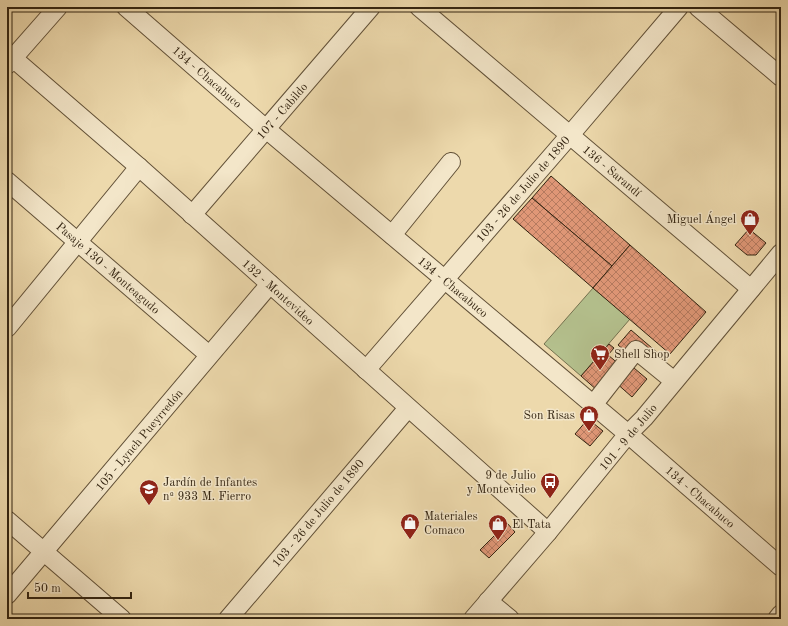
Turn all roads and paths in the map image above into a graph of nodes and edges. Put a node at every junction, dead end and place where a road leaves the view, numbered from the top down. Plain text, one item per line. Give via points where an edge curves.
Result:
1 (58, 7) edge
2 (126, 7) edge
3 (371, 7) edge
4 (419, 7) edge
5 (679, 7) edge
6 (698, 7) edge
7 (9, 59) edge
8 (781, 77) edge
9 (266, 129) junction
10 (570, 135) junction
11 (451, 162) dead end
12 (139, 168) junction
13 (7, 181) edge
14 (192, 215) junction
15 (392, 235) junction
16 (79, 242) junction
17 (781, 253) edge
18 (444, 280) junction
19 (270, 284) junction
20 (751, 289) junction
21 (7, 328) edge
22 (209, 355) junction
23 (366, 370) junction
24 (674, 381) junction
25 (593, 405) junction
26 (408, 408) junction
27 (628, 434) junction
28 (7, 520) edge
29 (548, 532) junction
30 (44, 552) junction
31 (781, 567) edge
32 (7, 595) edge
33 (488, 601) junction
34 (781, 614) edge
35 (122, 619) edge
36 (228, 619) edge
37 (473, 619) edge
38 (510, 619) edge
39 (777, 619) edge

1 - 7 street
2 - 9 street, 134 - Chacabuco
3 - 9 street, 107 - Cabildo
4 - 10 street, 136 - Sarandí
5 - 10 street, 103 - 26 de Julio de 1890
6 - 8 street
7 - 12 street, 132 - Montevideo
9 - 14 street, 107 - Cabildo
9 - 15 street, 134 - Chacabuco
10 - 18 street, 103 - 26 de Julio de 1890
10 - 20 street, 136 - Sarandí
11 - 15 street
12 - 14 street, 132 - Montevideo
12 - 16 street
13 - 16 street, Pasaje 130 - Monteagudo
14 - 19 street, 132 - Montevideo
15 - 18 street, 134 - Chacabuco
16 - 21 street
16 - 22 street, Pasaje 130 - Monteagudo
17 - 20 street, 101 - 9 de Julio
18 - 23 street, 103 - 26 de Julio de 1890
18 - 25 street, 134 - Chacabuco
19 - 22 street, 105 - Lynch Pueyrredón
19 - 23 street, 132 - Montevideo
20 - 24 street, 101 - 9 de Julio
22 - 30 street, 105 - Lynch Pueyrredón
23 - 26 street, 132 - Montevideo
24 - 25 street via 636,350
24 - 27 street, 101 - 9 de Julio
25 - 27 street, 134 - Chacabuco
26 - 29 street, 132 - Montevideo
26 - 36 street, 103 - 26 de Julio de 1890
27 - 29 street, 101 - 9 de Julio
27 - 31 street, 134 - Chacabuco
28 - 30 street
29 - 33 street, 101 - 9 de Julio
30 - 32 street, 105 - Lynch Pueyrredón
30 - 35 street
33 - 37 street, 101 - 9 de Julio
33 - 38 street
34 - 39 street

